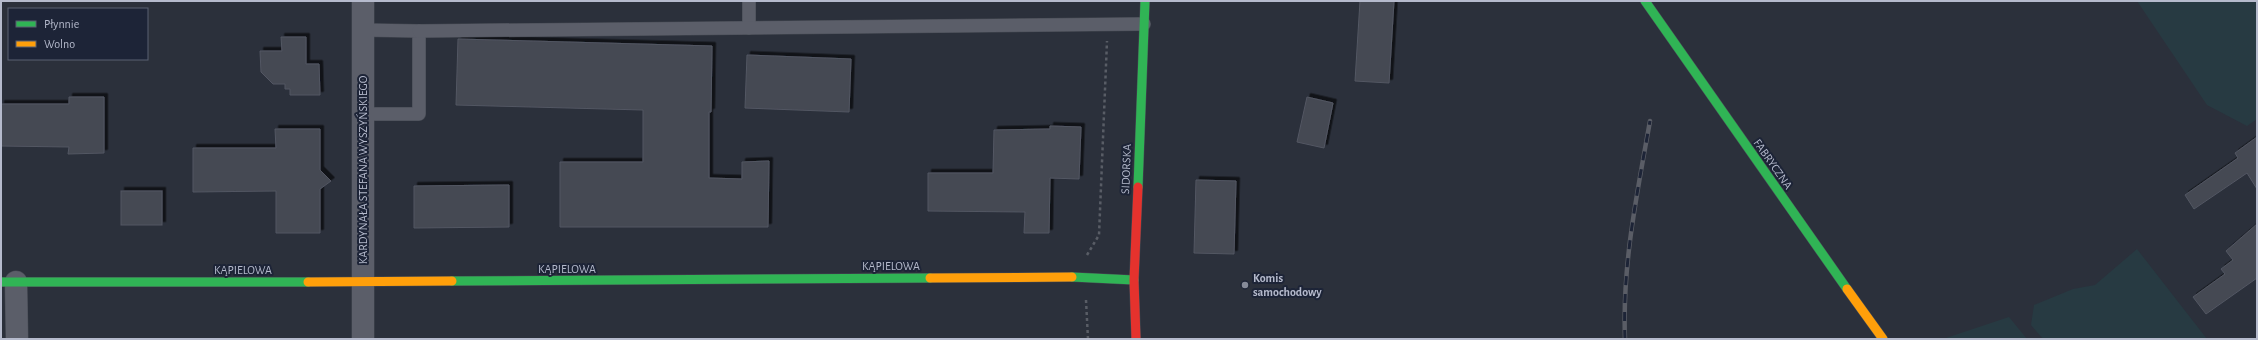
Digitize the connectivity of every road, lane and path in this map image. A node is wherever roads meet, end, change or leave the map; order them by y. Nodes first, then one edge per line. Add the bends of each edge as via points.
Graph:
1 (363, 1) edge
2 (749, 1) edge
3 (1145, 1) edge
4 (1645, 1) edge
5 (1144, 24) junction
6 (1108, 25) junction
7 (749, 28) junction
8 (363, 30) junction
9 (420, 31) junction
10 (363, 114) junction
11 (1086, 258) dead end
12 (1134, 280) junction
13 (9, 282) edge
14 (364, 282) junction
15 (1086, 295) dead end
16 (17, 339) edge
17 (364, 339) edge
18 (1088, 339) edge
19 (1136, 339) edge
20 (1883, 339) edge

1 - 8 street, KARDYNAŁA STEFANA WYSZYŃSKIEGO
2 - 7 lane
3 - 5 street, SIDORSKA
4 - 20 street, FABRYCZNA
5 - 6 lane
5 - 12 street, SIDORSKA
6 - 7 lane
6 - 11 path via 1099,235
7 - 9 lane
8 - 9 lane
8 - 10 street, KARDYNAŁA STEFANA WYSZYŃSKIEGO
9 - 10 lane via 419,114
10 - 14 street, KARDYNAŁA STEFANA WYSZYŃSKIEGO
12 - 14 street, KĄPIELOWA via 1078,277
12 - 19 street, SIDORSKA
13 - 14 street, KĄPIELOWA
13 - 16 street
14 - 17 street, KARDYNAŁA STEFANA WYSZYŃSKIEGO
15 - 18 path

